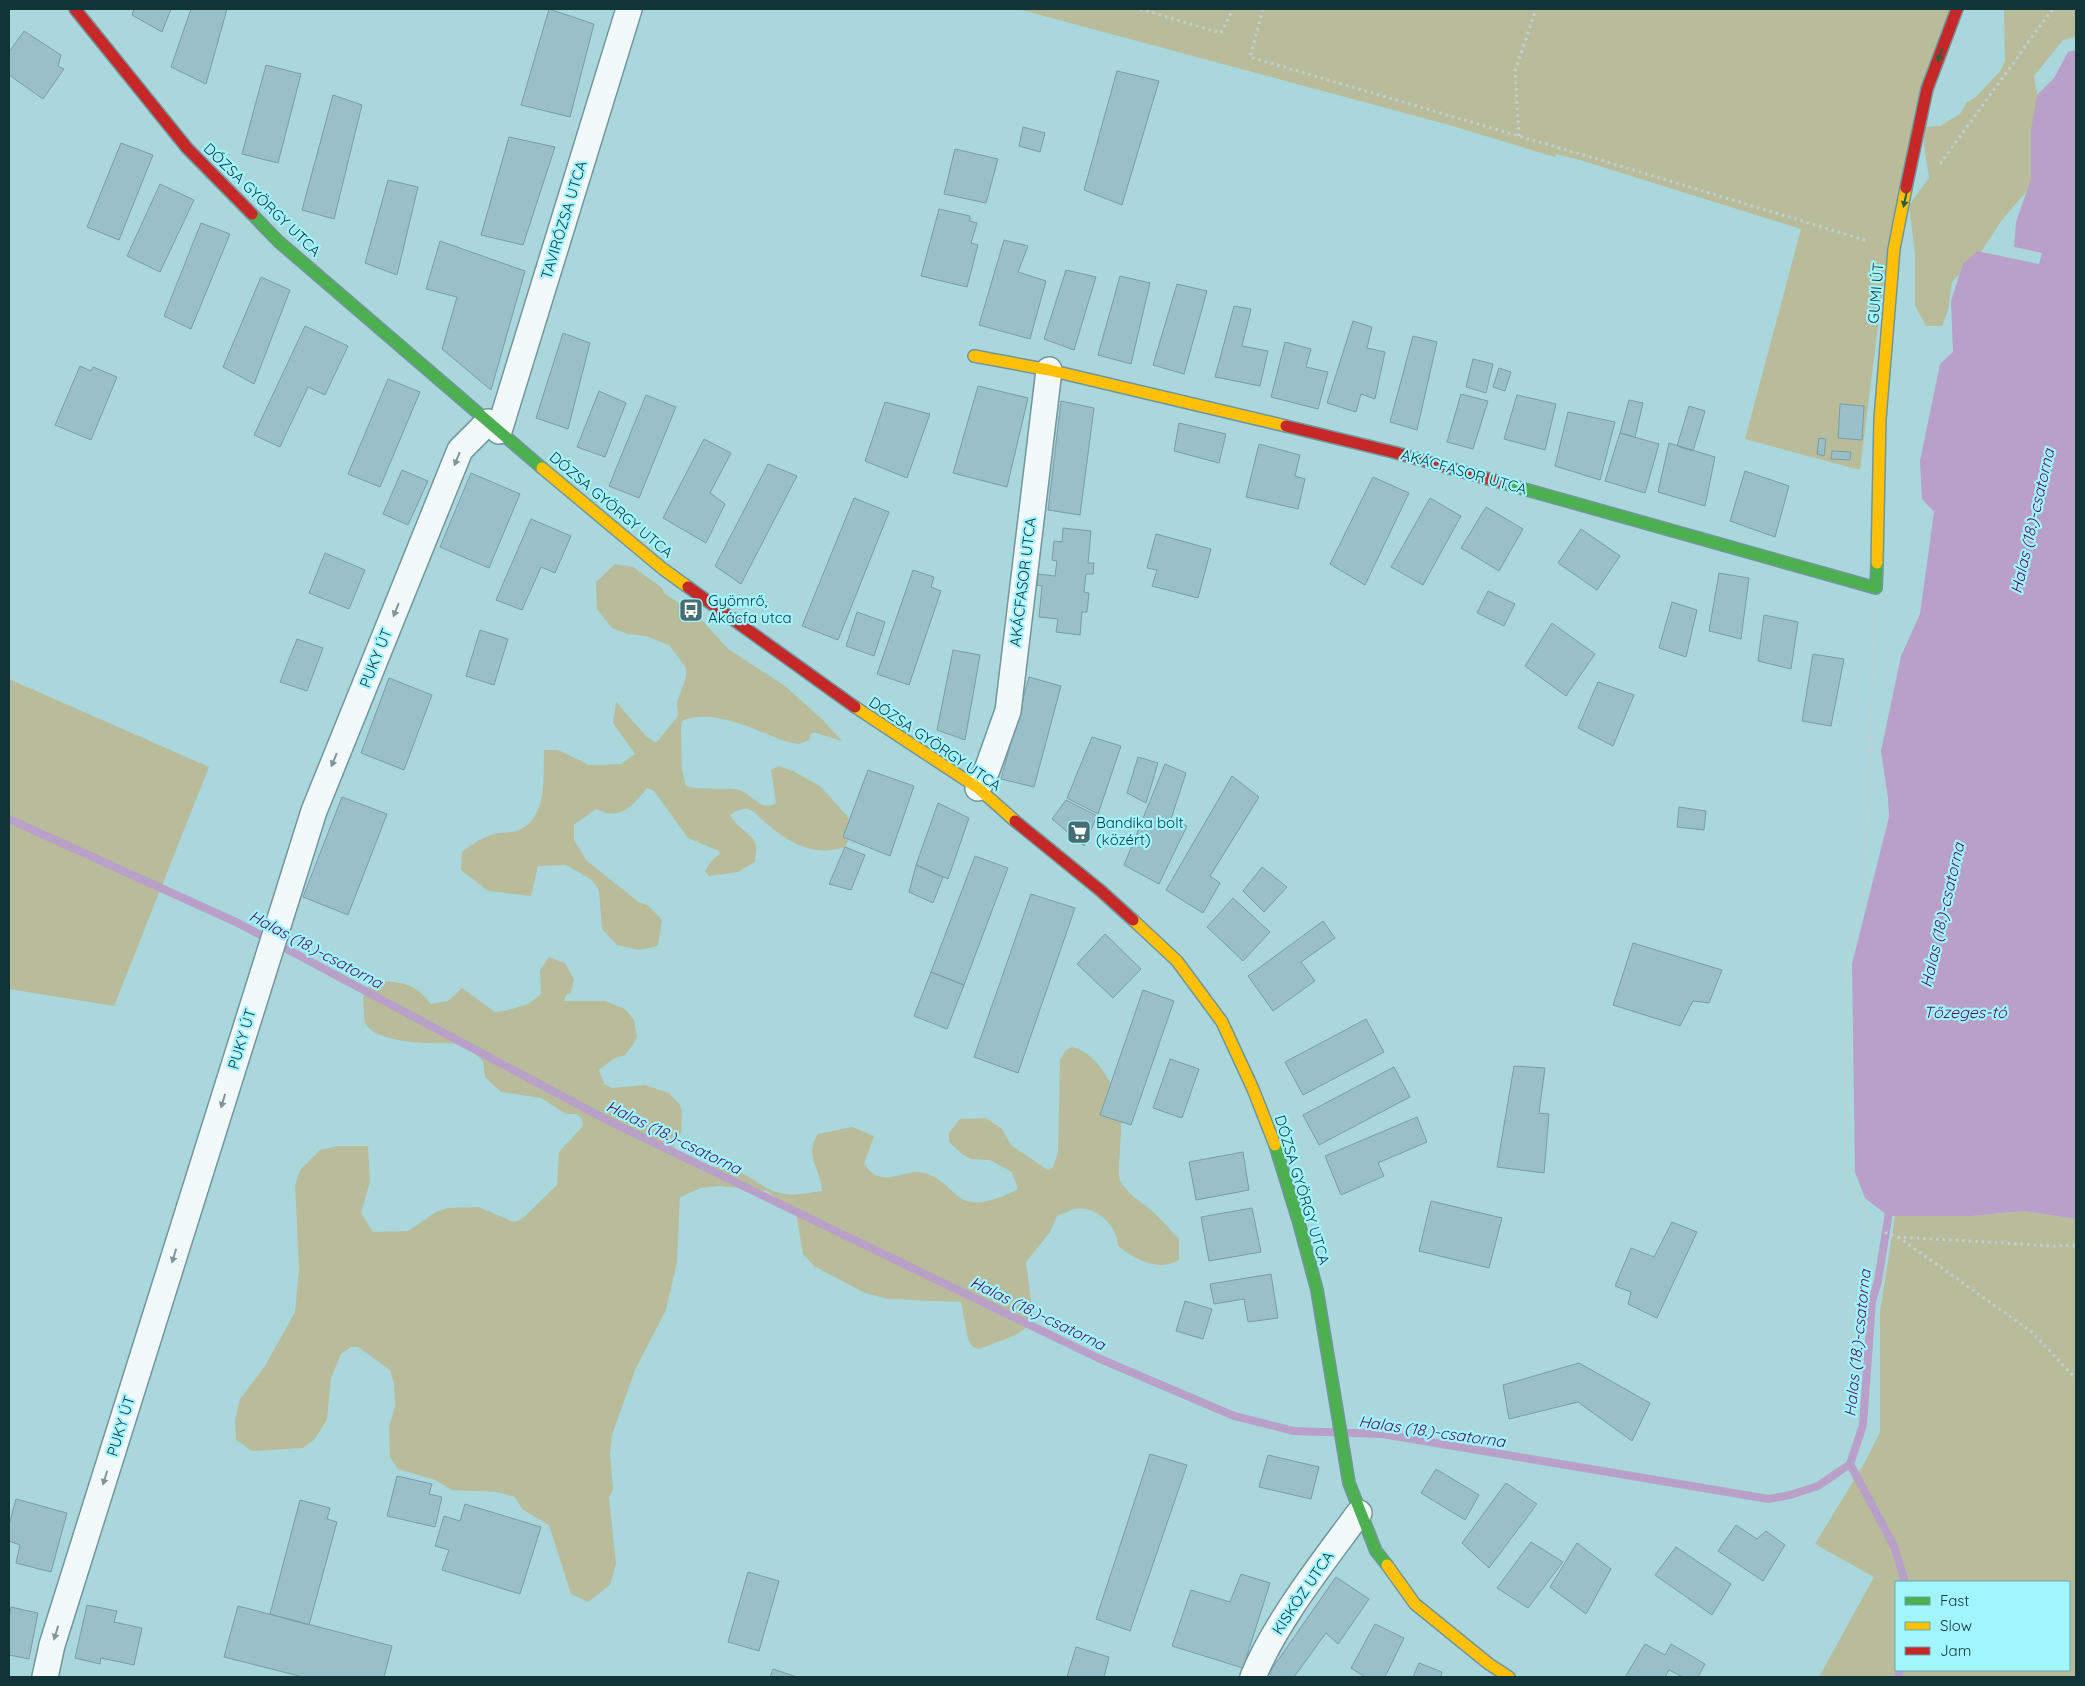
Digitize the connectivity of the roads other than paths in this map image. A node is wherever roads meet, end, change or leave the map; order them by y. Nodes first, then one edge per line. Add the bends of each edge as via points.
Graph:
1 (75, 9) edge
2 (630, 9) edge
3 (1957, 9) edge
4 (974, 356) dead end
5 (1049, 370) junction
6 (494, 427) junction
7 (1876, 588) joint
8 (978, 788) junction
9 (1359, 1513) junction
10 (45, 1677) edge
11 (1253, 1677) edge
12 (1509, 1677) edge

1 - 6 main road, DÓZSA GYÖRGY UTCA via 187,148 278,241
2 - 6 street, TAVIRÓZSA UTCA via 506,406
3 -> 7 main road, GUMI ÚT via 1928,90 1894,249 1880,419
4 - 5 main road, AKÁCFASOR UTCA
5 - 7 main road, AKÁCFASOR UTCA via 1393,452
5 - 8 street, AKÁCFASOR UTCA via 1008,711
6 - 8 main road, DÓZSA GYÖRGY UTCA via 662,568 835,694
6 -> 10 street, PUKY ÚT via 460,450 314,811 58,1626
8 - 9 main road, DÓZSA GYÖRGY UTCA via 1101,891 1177,961 1222,1022 1277,1151 1299,1223 1317,1290 1349,1483
9 - 11 street, KISKÖZ UTCA via 1296,1602 1262,1656
9 - 12 main road, DÓZSA GYÖRGY UTCA via 1376,1551 1416,1604

